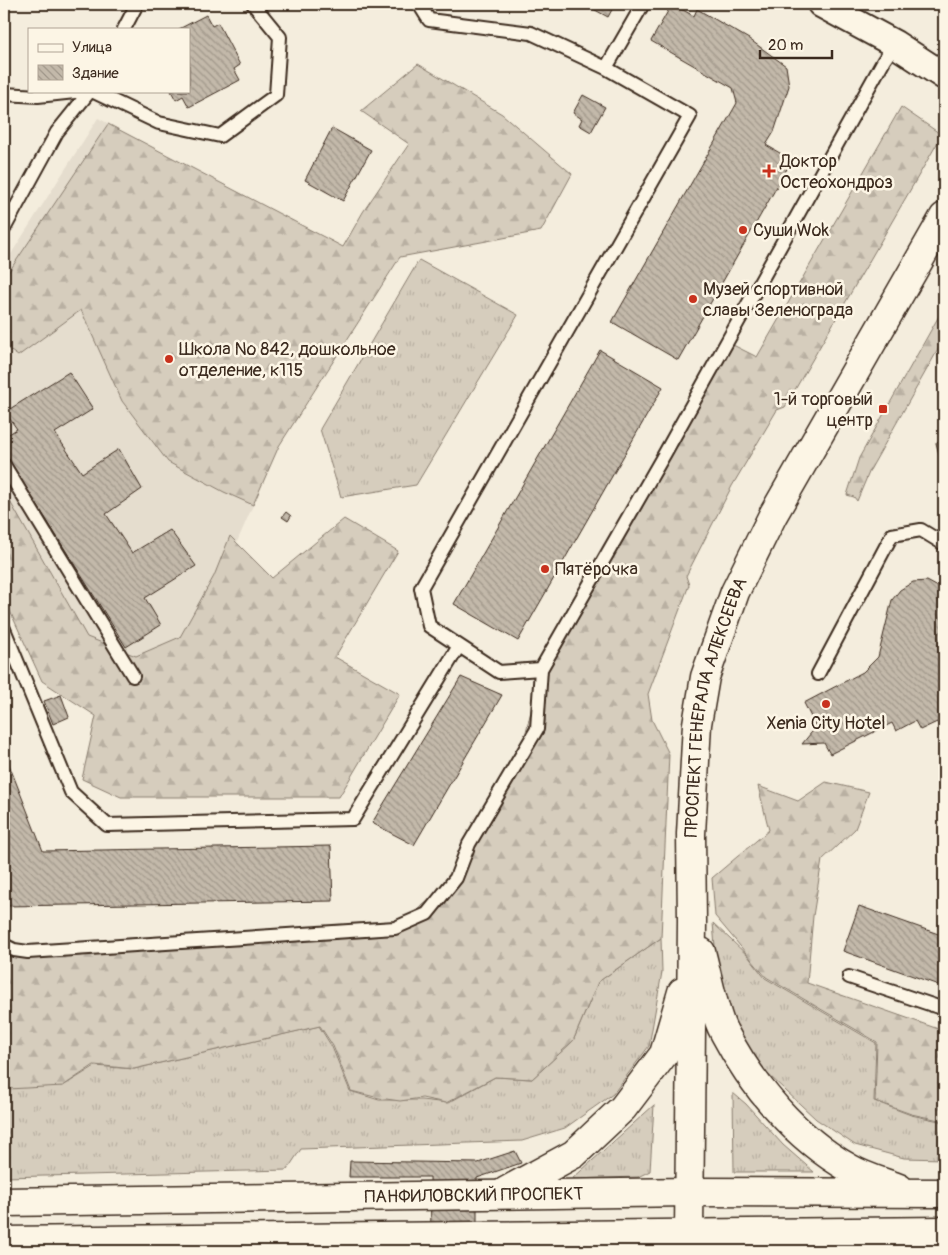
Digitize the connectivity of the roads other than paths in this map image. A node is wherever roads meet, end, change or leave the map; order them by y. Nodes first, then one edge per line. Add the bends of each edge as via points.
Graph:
1 (137, 4) edge
2 (253, 4) edge
3 (419, 4) edge
4 (643, 4) edge
5 (821, 4) edge
6 (125, 28) edge
7 (895, 44) junction
8 (606, 68) junction
9 (944, 76) edge
10 (75, 92) edge
11 (90, 92) edge
12 (93, 92) edge
13 (4, 94) edge
14 (944, 218) edge
15 (4, 229) edge
16 (4, 465) edge
17 (944, 544) edge
18 (4, 629) edge
19 (459, 646) junction
20 (541, 669) junction
21 (818, 674) dead end
22 (132, 676) dead end
23 (692, 921) junction
24 (4, 944) edge
25 (849, 977) dead end
26 (944, 1009) edge
27 (690, 1192) junction
28 (498, 1194) junction
29 (912, 1194) junction
30 (944, 1194) edge
31 (4, 1202) edge
32 (944, 1230) edge
33 (502, 1236) junction
34 (944, 1238) edge
35 (4, 1241) edge
36 (689, 1242) edge
37 (56, 1246) edge
38 (92, 1246) edge
39 (531, 1251) edge
40 (867, 1251) edge

1 - 6 lane
2 - 12 lane via 280,37 276,95 220,136 159,122
3 - 8 lane via 430,20 531,33
4 - 8 lane
5 - 7 street
7 - 9 street
7 - 20 lane
8 - 19 lane via 690,116 422,588 429,626
10 - 13 lane via 38,96
11 - 15 lane via 57,132
14 - 23 main road, ПРОСПЕКТ ГЕНЕРАЛА АЛЕКСЕЕВА via 773,515 735,592 705,677 697,724 690,834
16 - 22 lane
17 - 21 lane via 921,530 892,535
18 - 19 lane via 71,792 107,825 353,819
19 - 20 lane via 499,672
20 - 24 lane via 537,729 469,844 456,878 427,914 395,928 28,952 14,950
23 - 27 main road, ПРОСПЕКТ ГЕНЕРАЛА АЛЕКСЕЕВА
23 - 28 main road via 680,1000 664,1054 623,1108 574,1154
23 - 29 main road via 723,1031 776,1108 815,1144 850,1168
25 - 26 lane
27 - 28 main road, ПАНФИЛОВСКИЙ ПРОСПЕКТ
27 - 29 main road, ПАНФИЛОВСКИЙ ПРОСПЕКТ
27 - 36 main road, ПРОСПЕКТ ГЕНЕРАЛА АЛЕКСЕЕВА
28 - 31 main road, ПАНФИЛОВСКИЙ ПРОСПЕКТ
29 - 30 main road, ПАНФИЛОВСКИЙ ПРОСПЕКТ
32 - 36 main road
33 - 36 main road
33 - 38 main road
33 - 39 main road
34 - 40 main road via 898,1243
35 - 37 main road
37 - 38 main road

